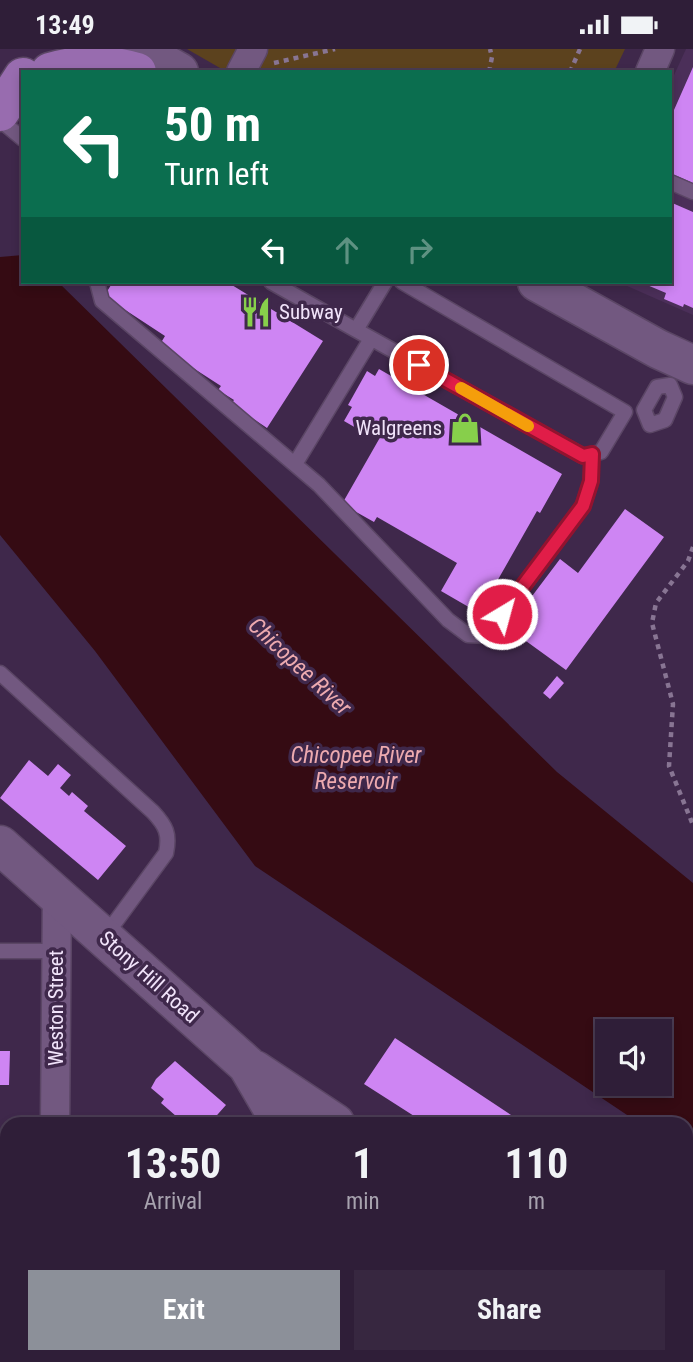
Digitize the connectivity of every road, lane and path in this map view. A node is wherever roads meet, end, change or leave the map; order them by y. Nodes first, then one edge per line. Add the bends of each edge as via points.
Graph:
1 (42, 49) edge
2 (138, 49) edge
3 (253, 49) edge
4 (335, 49) edge
5 (490, 49) edge
6 (580, 49) edge
7 (660, 49) edge
8 (28, 70) edge
9 (54, 70) edge
10 (128, 70) edge
11 (175, 70) edge
12 (242, 70) edge
13 (246, 70) edge
14 (489, 70) edge
15 (571, 70) edge
16 (651, 70) edge
17 (0, 120) edge
18 (21, 137) edge
19 (672, 183) edge
20 (693, 192) edge
21 (98, 284) edge
22 (275, 284) edge
23 (384, 284) edge
24 (405, 284) edge
25 (546, 284) edge
26 (356, 330) junction
27 (372, 339) junction
28 (682, 370) edge
29 (625, 412) junction
30 (650, 425) junction
31 (592, 454) junction
32 (295, 464) junction
33 (693, 547) edge
34 (0, 673) edge
35 (693, 825) edge
36 (0, 845) edge
37 (57, 893) junction
38 (104, 937) junction
39 (0, 951) edge
40 (56, 951) junction
41 (247, 1065) junction
42 (55, 1117) edge
43 (277, 1117) edge
44 (326, 1117) edge

1 - 8 main road
2 - 11 main road
3 - 12 street
4 - 13 path
5 - 14 path
6 - 15 path
7 - 16 street
9 - 10 main road via 81,64
17 - 18 lane
19 - 20 lane
21 - 32 lane via 102,301 123,321
22 - 26 lane
23 - 26 lane
24 - 29 lane
25 - 28 main road via 658,349
26 - 27 lane
27 - 31 lane via 583,456
27 - 32 lane
28 - 30 lane via 665,420
28 - 30 lane via 657,387 644,410
29 - 30 lane
29 - 31 lane via 601,452
31 - 32 lane via 591,481 583,506 486,636 468,635 448,620
33 - 35 path via 688,561 656,603 652,623 673,703 669,766
34 - 38 lane via 167,827 166,853
36 - 37 main road, Stony Hill Road
37 - 38 main road, Stony Hill Road
37 - 40 street, Weston Street
38 - 41 main road, Stony Hill Road
39 - 40 lane
40 - 42 street, Weston Street
41 - 43 main road, Stony Hill Road
41 - 44 main road

